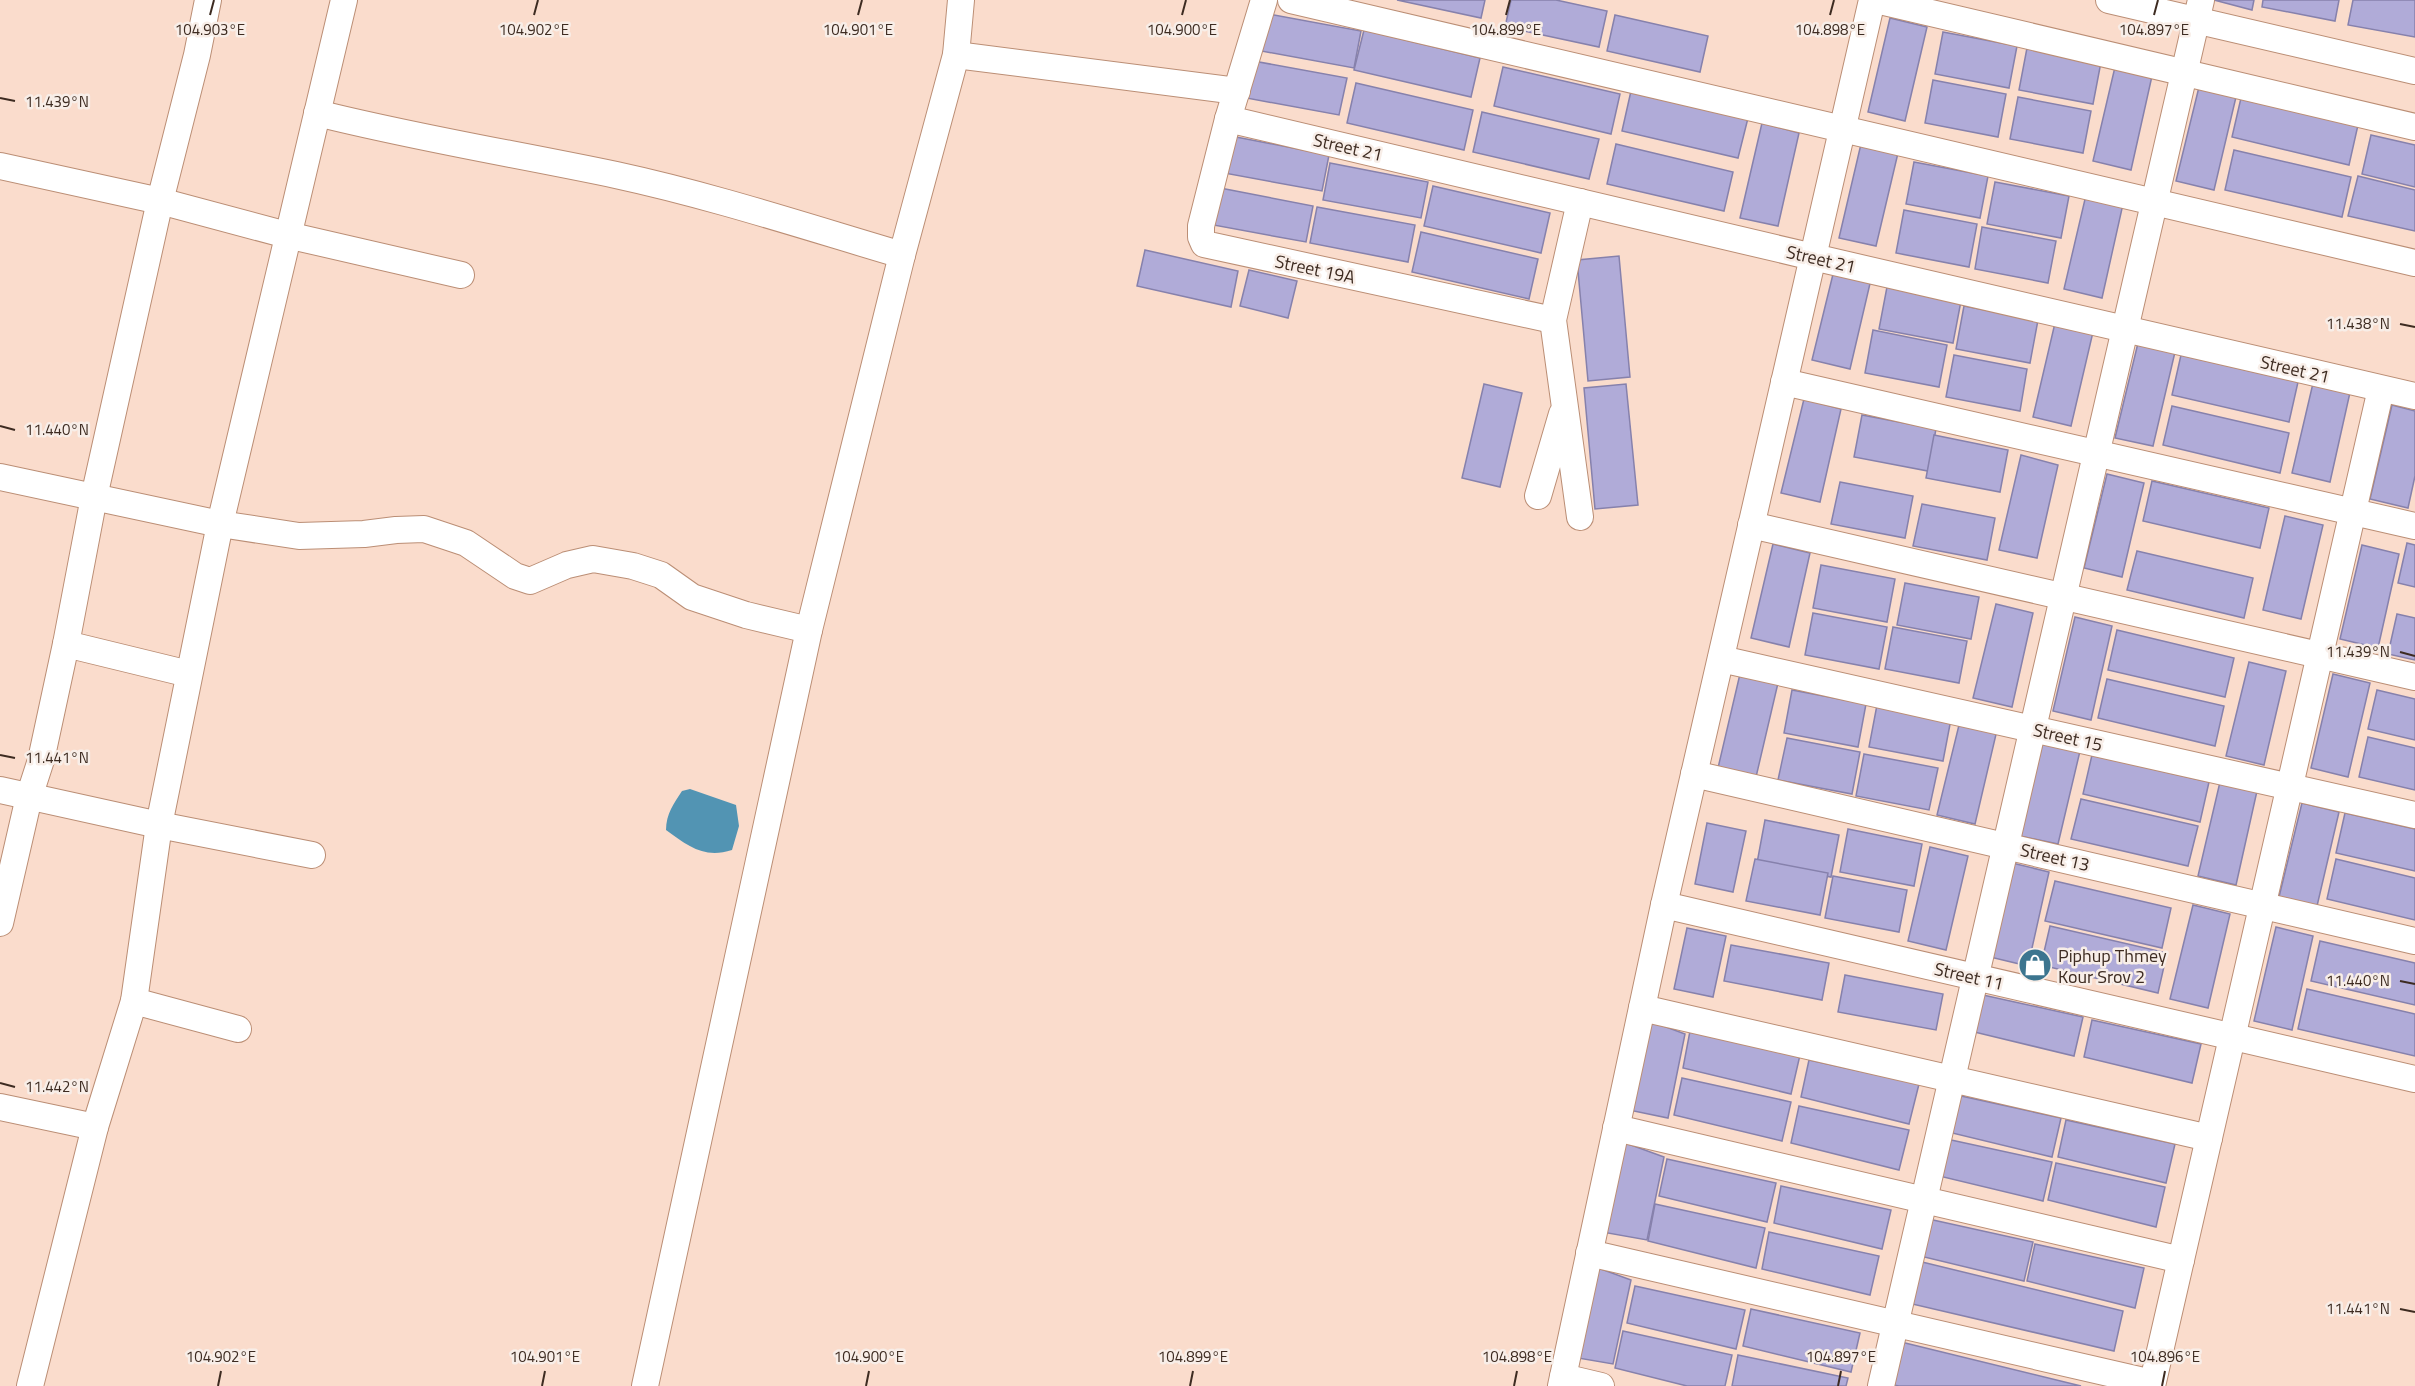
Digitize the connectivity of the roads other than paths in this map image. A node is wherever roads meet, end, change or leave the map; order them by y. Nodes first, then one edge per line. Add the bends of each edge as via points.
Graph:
1 (208, 0) edge
2 (344, 0) edge
3 (961, 0) edge
4 (1264, 0) edge
5 (1291, 0) edge
6 (1874, 0) edge
7 (2109, 0) edge
8 (2199, 10) edge
9 (956, 54) junction
10 (2415, 71) edge
11 (2184, 72) junction
12 (1237, 91) junction
13 (317, 113) junction
14 (1228, 118) junction
15 (2415, 127) edge
16 (1842, 130) junction
17 (0, 166) edge
18 (160, 201) junction
19 (1581, 202) junction
20 (2154, 202) junction
21 (287, 234) junction
22 (902, 255) junction
23 (1813, 257) junction
24 (2415, 263) edge
25 (461, 275) dead end
26 (1553, 320) junction
27 (2125, 329) junction
28 (1784, 382) junction
29 (2381, 388) junction
30 (2415, 396) edge
31 (1565, 405) junction
32 (2096, 453) junction
33 (0, 477) edge
34 (1538, 496) dead end
35 (94, 497) junction
36 (2353, 512) junction
37 (1580, 517) dead end
38 (220, 524) junction
39 (1751, 525) junction
40 (2415, 526) edge
41 (2063, 596) junction
42 (809, 630) junction
43 (66, 644) junction
44 (2320, 655) junction
45 (1721, 659) junction
46 (189, 674) junction
47 (2415, 677) edge
48 (2033, 729) junction
49 (1694, 774) junction
50 (2289, 787) junction
51 (0, 790) edge
52 (29, 797) junction
53 (2415, 815) edge
54 (159, 825) junction
55 (2006, 846) junction
56 (312, 855) dead end
57 (2262, 905) junction
58 (1664, 906) junction
59 (0, 923) edge
60 (2415, 941) edge
61 (1976, 977) junction
62 (134, 1001) junction
63 (1642, 1008) junction
64 (238, 1029) dead end
65 (2232, 1037) junction
66 (1952, 1078) junction
67 (2415, 1079) edge
68 (0, 1107) edge
69 (95, 1127) junction
70 (1616, 1128) junction
71 (2209, 1138) junction
72 (1924, 1201) junction
73 (1589, 1253) junction
74 (2181, 1260) junction
75 (1896, 1324) junction
76 (1562, 1381) edge
77 (2152, 1385) edge
78 (30, 1386) edge
79 (645, 1386) edge
80 (1601, 1386) edge
81 (1881, 1386) edge

1 - 18 street
2 - 13 street
3 - 9 street
4 - 12 street
5 - 16 street
6 - 11 street
6 - 16 street
7 - 8 street
8 - 10 street
8 - 11 street
9 - 12 street
9 - 22 street
11 - 15 street
11 - 20 street
12 - 14 street
13 - 21 street
13 - 22 street via 704,196
14 - 19 street, Street 21
14 - 26 street, Street 19A via 1201,226 1204,244
16 - 20 street
16 - 23 street
17 - 18 street
18 - 21 street
18 - 35 street
19 - 23 street, Street 21
19 - 26 street
20 - 24 street
20 - 27 street
21 - 25 street
21 - 38 street
22 - 42 street
23 - 27 street, Street 21
23 - 28 street
26 - 31 street
27 - 29 street, Street 21
27 - 32 street
28 - 32 street
28 - 39 street
29 - 30 street, Street 21
29 - 36 street
31 - 34 street
31 - 37 street
32 - 36 street
32 - 41 street
33 - 35 street
35 - 38 street
35 - 43 street
36 - 40 street
36 - 44 street
38 - 42 street via 299,536 424,529 466,543 515,576 530,581 593,559 633,566 661,575 692,597
38 - 46 street
39 - 41 street
39 - 45 street
41 - 44 street
41 - 48 street
42 - 79 street
43 - 46 street
43 - 52 street
44 - 47 street
44 - 50 street
45 - 48 street, Street 15
45 - 49 street
46 - 54 street
48 - 50 street, Street 15
48 - 55 street
49 - 55 street, Street 13
49 - 58 street
50 - 53 street, Street 15
50 - 57 street
51 - 52 street
52 - 54 street
52 - 59 street
54 - 56 street
54 - 62 street
55 - 57 street, Street 13
55 - 61 street
57 - 60 street, Street 13
57 - 65 street
58 - 61 street, Street 11
58 - 63 street
61 - 65 street, Street 11
61 - 66 street
62 - 64 street
62 - 69 street
63 - 66 street
63 - 70 street
65 - 67 street, Street 11
65 - 71 street
66 - 71 street
66 - 72 street
68 - 69 street
69 - 78 street
70 - 72 street
70 - 73 street
71 - 74 street
72 - 74 street
72 - 75 street
73 - 75 street
73 - 76 street
74 - 77 street
75 - 77 street
75 - 81 street
76 - 80 street

